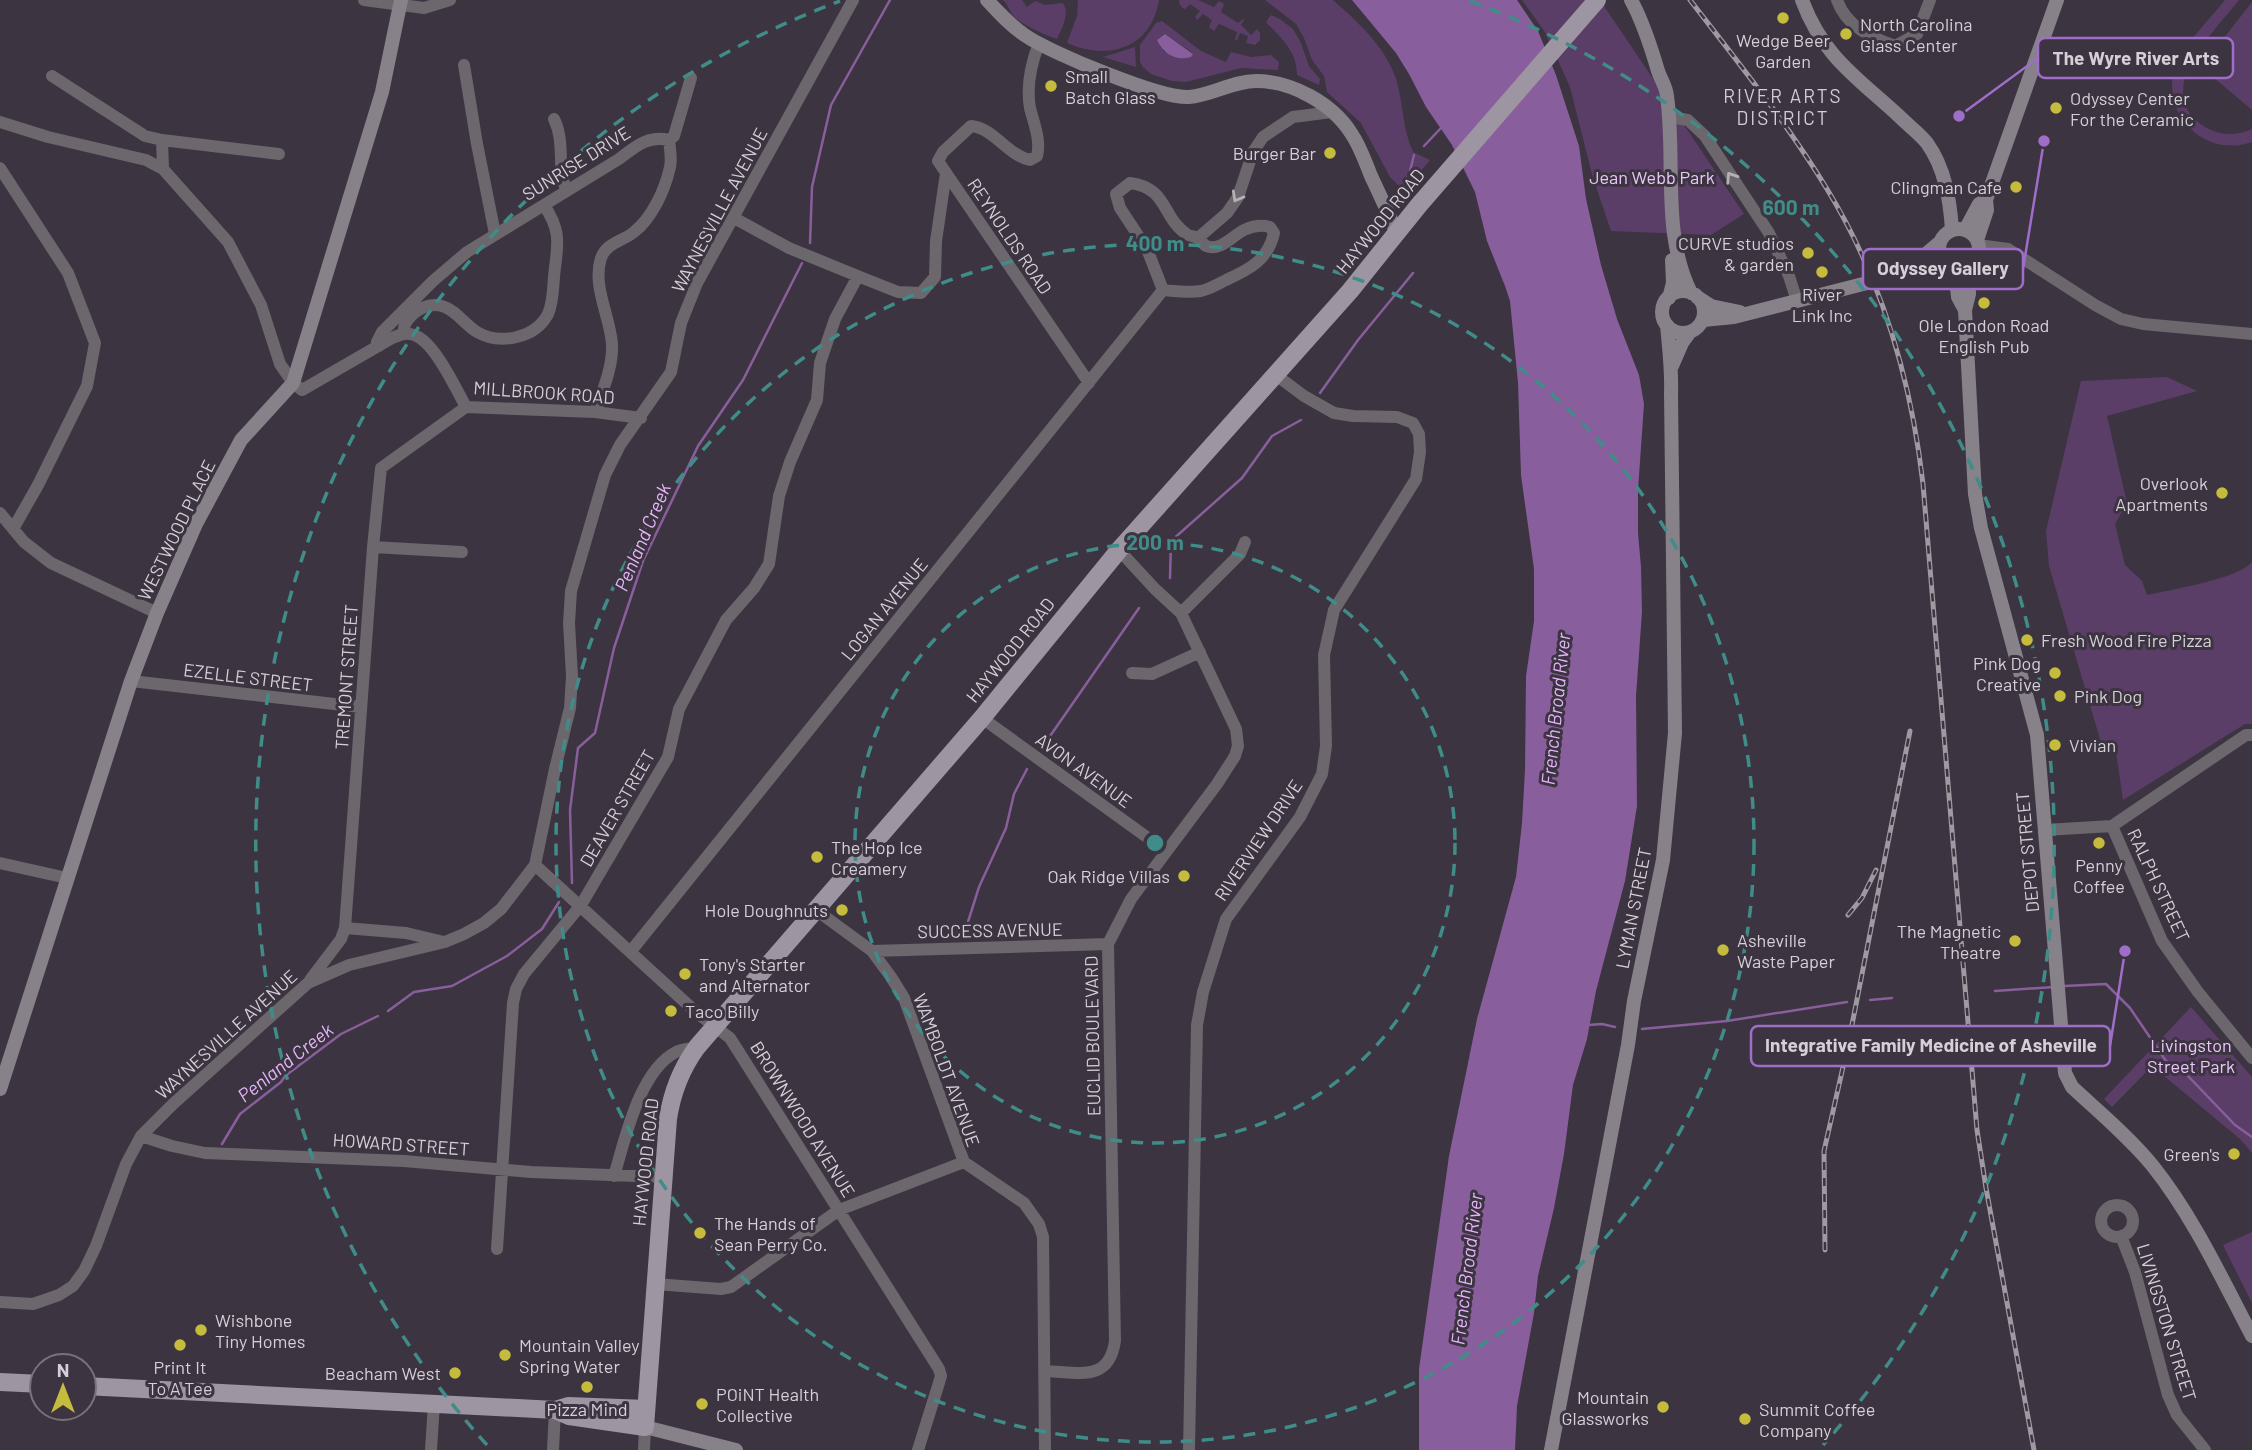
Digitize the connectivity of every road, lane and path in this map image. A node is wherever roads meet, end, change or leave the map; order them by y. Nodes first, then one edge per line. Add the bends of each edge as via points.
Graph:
1 (364, 0) edge
2 (450, 0) edge
3 (853, 0) edge
4 (987, 0) edge
5 (1597, 0) edge
6 (1631, 0) edge
7 (1802, 0) edge
8 (1837, 0) edge
9 (1930, 0) edge
10 (2057, 0) edge
11 (401, 3) edge
12 (1039, 43) junction
13 (464, 65) dead end
14 (1659, 74) junction
15 (52, 76) dead end
16 (691, 78) dead end
17 (1332, 112) junction
18 (1669, 117) junction
19 (554, 119) dead end
20 (0, 122) edge
21 (162, 140) junction
22 (669, 140) junction
23 (279, 154) dead end
24 (0, 168) edge
25 (163, 169) junction
26 (946, 173) junction
27 (568, 191) junction
28 (1986, 200) junction
29 (544, 205) junction
30 (734, 218) junction
31 (1958, 230) junction
32 (495, 234) junction
33 (1397, 234) junction
34 (1198, 238) junction
35 (1940, 242) junction
36 (1978, 243) junction
37 (2020, 258) junction
38 (1962, 266) junction
39 (1906, 271) junction
40 (858, 276) junction
41 (1163, 290) junction
42 (1694, 295) junction
43 (1669, 298) junction
44 (1797, 301) junction
45 (1752, 313) junction
46 (1703, 320) junction
47 (1667, 325) junction
48 (1690, 332) junction
49 (404, 334) junction
50 (2252, 334) edge
51 (379, 346) junction
52 (1672, 366) junction
53 (1276, 375) junction
54 (293, 383) junction
55 (1089, 383) junction
56 (466, 407) junction
57 (595, 412) junction
58 (641, 418) junction
59 (0, 513) edge
60 (13, 529) junction
61 (1245, 542) dead end
62 (373, 547) junction
63 (1119, 550) junction
64 (462, 552) dead end
65 (157, 612) junction
66 (1181, 613) junction
67 (1200, 652) junction
68 (1132, 673) dead end
69 (131, 681) junction
70 (361, 707) junction
71 (982, 718) junction
72 (2252, 735) edge
73 (2112, 826) junction
74 (2045, 831) junction
75 (1166, 851) junction
76 (0, 863) edge
77 (535, 865) junction
78 (66, 878) junction
79 (581, 905) junction
80 (816, 910) junction
81 (345, 928) junction
82 (445, 942) junction
83 (1108, 944) junction
84 (631, 951) junction
85 (872, 951) junction
86 (308, 983) junction
87 (716, 1026) junction
88 (697, 1047) junction
89 (2252, 1058) edge
90 (0, 1089) edge
91 (141, 1136) junction
92 (964, 1162) junction
93 (502, 1169) junction
94 (614, 1176) junction
95 (662, 1177) junction
96 (839, 1210) junction
97 (2122, 1237) dead end
98 (497, 1249) dead end
99 (655, 1284) junction
100 (0, 1302) edge
101 (2252, 1336) edge
102 (1045, 1371) junction
103 (0, 1382) edge
104 (28, 1383) edge
105 (98, 1387) edge
106 (434, 1403) junction
107 (646, 1409) junction
108 (555, 1410) junction
109 (645, 1427) junction
110 (431, 1450) edge
111 (552, 1450) edge
112 (644, 1450) edge
113 (736, 1450) edge
114 (918, 1450) edge
115 (1045, 1450) edge
116 (1189, 1450) edge
117 (1551, 1450) edge
118 (2206, 1450) edge

1 - 11 street
2 - 11 street via 424,8
3 - 30 street, WAYNESVILLE AVENUE
4 - 12 street
5 - 33 main road, HAYWOOD ROAD
6 - 14 street
7 - 31 street via 1837,61 1927,142 1942,170
8 - 9 street via 1842,15 1870,37 1895,46 1917,34
10 - 28 street
11 - 54 street, WESTWOOD PLACE via 379,104
12 - 17 street via 1171,96 1190,97 1239,83 1270,82 1289,87
12 - 26 street via 1030,66 1029,104 1040,146 1037,156 1020,158 981,127 971,126 938,161
13 - 32 street
14 - 18 street via 1666,88
14 - 43 street via 1664,198 1674,273
15 - 21 street via 145,136
16 - 22 street
17 - 33 street via 1352,134
17 -> 34 street via 1293,117 1263,137 1238,197
18 - 42 street via 1673,219 1683,273
44 -> 18 street via 1775,245 1705,136 1688,120
19 - 27 street via 561,136 563,180
20 - 25 street via 146,160
21 - 23 street
21 - 25 street
22 - 27 street, SUNRISE DRIVE via 641,142
22 - 57 street via 671,166 655,207 637,230 609,245 601,260 612,355
24 - 60 street via 68,273 95,343 87,386
25 - 54 street via 228,242 261,305 280,364
26 - 40 street, REYNOLDS ROAD via 935,277 921,293 898,292
26 - 55 street, REYNOLDS ROAD
27 - 29 street, SUNRISE DRIVE
28 - 31 street
28 - 36 street
29 - 32 street, SUNRISE DRIVE
29 - 49 street via 556,226 558,247 551,305 540,325 513,338 491,337 436,305 412,316
30 - 40 street, REYNOLDS ROAD via 789,248
30 - 58 street, WAYNESVILLE AVENUE via 697,283 681,323 671,372
31 - 35 street
31 - 36 street
32 - 51 street, SUNRISE DRIVE via 433,281 383,332
33 - 53 main road, HAYWOOD ROAD
34 - 41 street via 1188,234 1151,189 1130,183 1116,194 1147,249
34 - 41 street via 1213,248 1262,225 1274,233 1266,254 1253,268 1204,290
35 - 38 street via 1940,256
35 - 39 street
36 - 37 street via 2008,249
36 - 38 street
37 - 38 street
37 - 50 street via 2122,319
38 - 39 street
38 - 74 street, DEPOT STREET via 1958,297 1965,310 1977,511 2037,735
39 - 44 street
40 - 79 street, DEAVER STREET via 835,319 820,363 817,400 779,496 769,564 726,620 679,709 668,757
41 - 55 street, LOGAN AVENUE
42 - 43 street via 1679,292
42 - 45 street via 1720,309
42 - 46 street via 1704,308
43 - 47 street via 1663,314
44 - 45 street
45 - 46 street
46 - 48 street
47 - 48 street via 1676,332
47 - 52 street, LYMAN STREET
48 - 52 street, LYMAN STREET
49 - 51 street
49 - 56 street, MILLBROOK ROAD via 418,336 435,354
51 - 54 street via 302,390
52 - 117 street, LYMAN STREET via 1675,733 1663,860
53 - 63 main road, HAYWOOD ROAD
53 - 116 street, RIVERVIEW DRIVE via 1334,413 1397,417 1413,423 1420,452 1416,479 1334,610 1324,655 1326,746 1322,774 1300,817 1226,919 1203,992 1197,1025
54 - 65 street, WESTWOOD PLACE via 241,440 196,524
55 - 84 street, LOGAN AVENUE
56 - 57 street, MILLBROOK ROAD
56 - 62 street, TREMONT STREET via 381,468
57 - 58 street, MILLBROOK ROAD
58 - 77 street, WAYNESVILLE AVENUE via 605,475 571,591 570,708
59 - 60 street
60 - 65 street via 51,563
61 - 66 street via 1240,554
62 - 64 street
62 - 70 street, TREMONT STREET
63 - 66 street, EUCLID BOULEVARD
63 - 71 main road, HAYWOOD ROAD
65 - 69 street, WESTWOOD PLACE
66 - 67 street, EUCLID BOULEVARD
67 - 68 street via 1152,674
67 - 75 street, EUCLID BOULEVARD via 1236,729 1238,746 1217,785
69 - 70 street, EZELLE STREET
69 - 78 street, WESTWOOD PLACE
70 - 81 street, TREMONT STREET
71 - 75 street, AVON AVENUE
71 - 80 main road, HAYWOOD ROAD
72 - 73 street
73 - 74 street
73 - 89 street, RALPH STREET via 2162,941
74 - 101 street, DEPOT STREET via 2063,1061 2069,1082 2168,1185
75 - 83 street, EUCLID BOULEVARD via 1131,899
76 - 78 street
77 - 79 street, BROWNWOOD AVENUE
77 - 82 street, WAYNESVILLE AVENUE via 501,909
78 - 90 street, WESTWOOD PLACE
79 - 84 street, BROWNWOOD AVENUE
79 - 93 street, DEAVER STREET via 516,989
80 - 85 street, WAMBOLDT AVENUE
80 - 87 main road, HAYWOOD ROAD
81 - 82 street
81 - 86 street, TREMONT STREET
82 - 86 street, WAYNESVILLE AVENUE via 349,965
83 - 85 street, SUCCESS AVENUE
83 - 102 street, EUCLID BOULEVARD via 1113,1356 1106,1365 1089,1372
84 - 87 street, BROWNWOOD AVENUE
85 - 92 street, WAMBOLDT AVENUE via 904,998
86 - 91 street, WAYNESVILLE AVENUE
87 - 88 main road, HAYWOOD ROAD
87 - 96 street, BROWNWOOD AVENUE via 730,1038
88 - 94 street via 676,1052 652,1075
88 - 95 main road, HAYWOOD ROAD via 671,1100
91 - 93 street, HOWARD STREET via 205,1153
91 - 100 street, WAYNESVILLE AVENUE via 96,1247 72,1286 33,1304
92 - 96 street
92 - 102 street, WAMBOLDT AVENUE via 1024,1203 1040,1224
93 - 94 street, HOWARD STREET
93 - 98 street, DEAVER STREET
94 - 95 street, HOWARD STREET
95 - 99 main road, HAYWOOD ROAD
96 - 99 street via 731,1287
96 - 114 street, BROWNWOOD AVENUE via 939,1369 941,1377
97 - 118 street, LIVINGSTON STREET via 2168,1395 2177,1415
99 - 107 main road, HAYWOOD ROAD
102 - 115 street, WAMBOLDT AVENUE
103 - 104 main road
105 - 106 main road
106 - 108 main road
106 - 110 street
107 - 108 main road via 568,1406
107 - 109 main road, HAYWOOD ROAD
108 - 109 main road
108 - 111 street
109 - 112 street
109 - 113 street

